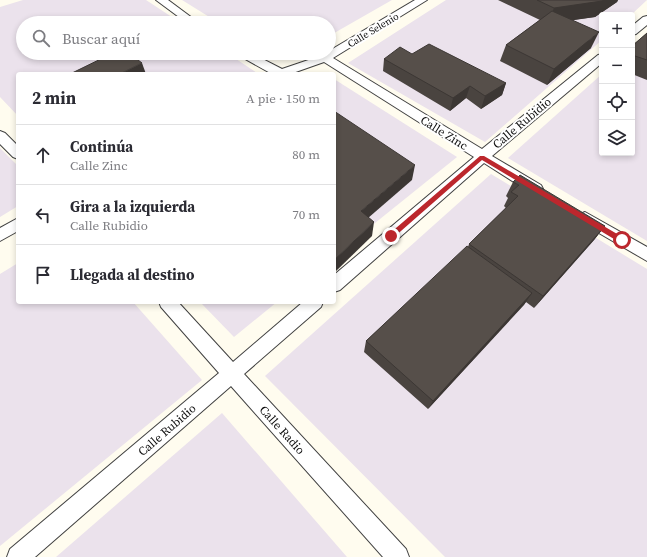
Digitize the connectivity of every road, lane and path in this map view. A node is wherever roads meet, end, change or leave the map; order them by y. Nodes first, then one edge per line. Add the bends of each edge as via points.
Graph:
1 (161, 0) edge
2 (422, 0) edge
3 (184, 16) edge
4 (647, 19) edge
5 (635, 29) edge
6 (336, 51) edge
7 (255, 60) edge
8 (319, 60) edge
9 (328, 60) edge
10 (599, 60) edge
11 (277, 72) edge
12 (282, 72) edge
13 (0, 136) edge
14 (16, 152) edge
15 (482, 157) junction
16 (548, 196) edge
17 (574, 212) edge
18 (16, 225) edge
19 (0, 235) edge
20 (647, 255) edge
21 (336, 283) edge
22 (169, 304) edge
23 (313, 304) edge
24 (231, 374) junction
25 (18, 557) edge
26 (398, 557) edge

1 - 3 lane
2 - 6 lane, Calle Selenio
4 - 5 lane
7 - 11 lane
8 - 12 lane, Calle Selenio
9 - 15 lane, Calle Zinc
10 - 15 lane, Calle Rubidio
13 - 14 lane
15 - 16 lane, Calle Zinc
15 - 21 lane, Calle Rubidio
17 - 20 lane
18 - 19 lane
22 - 24 lane, Calle Radio
23 - 24 lane, Calle Rubidio
24 - 25 lane, Calle Rubidio
24 - 26 lane, Calle Radio

